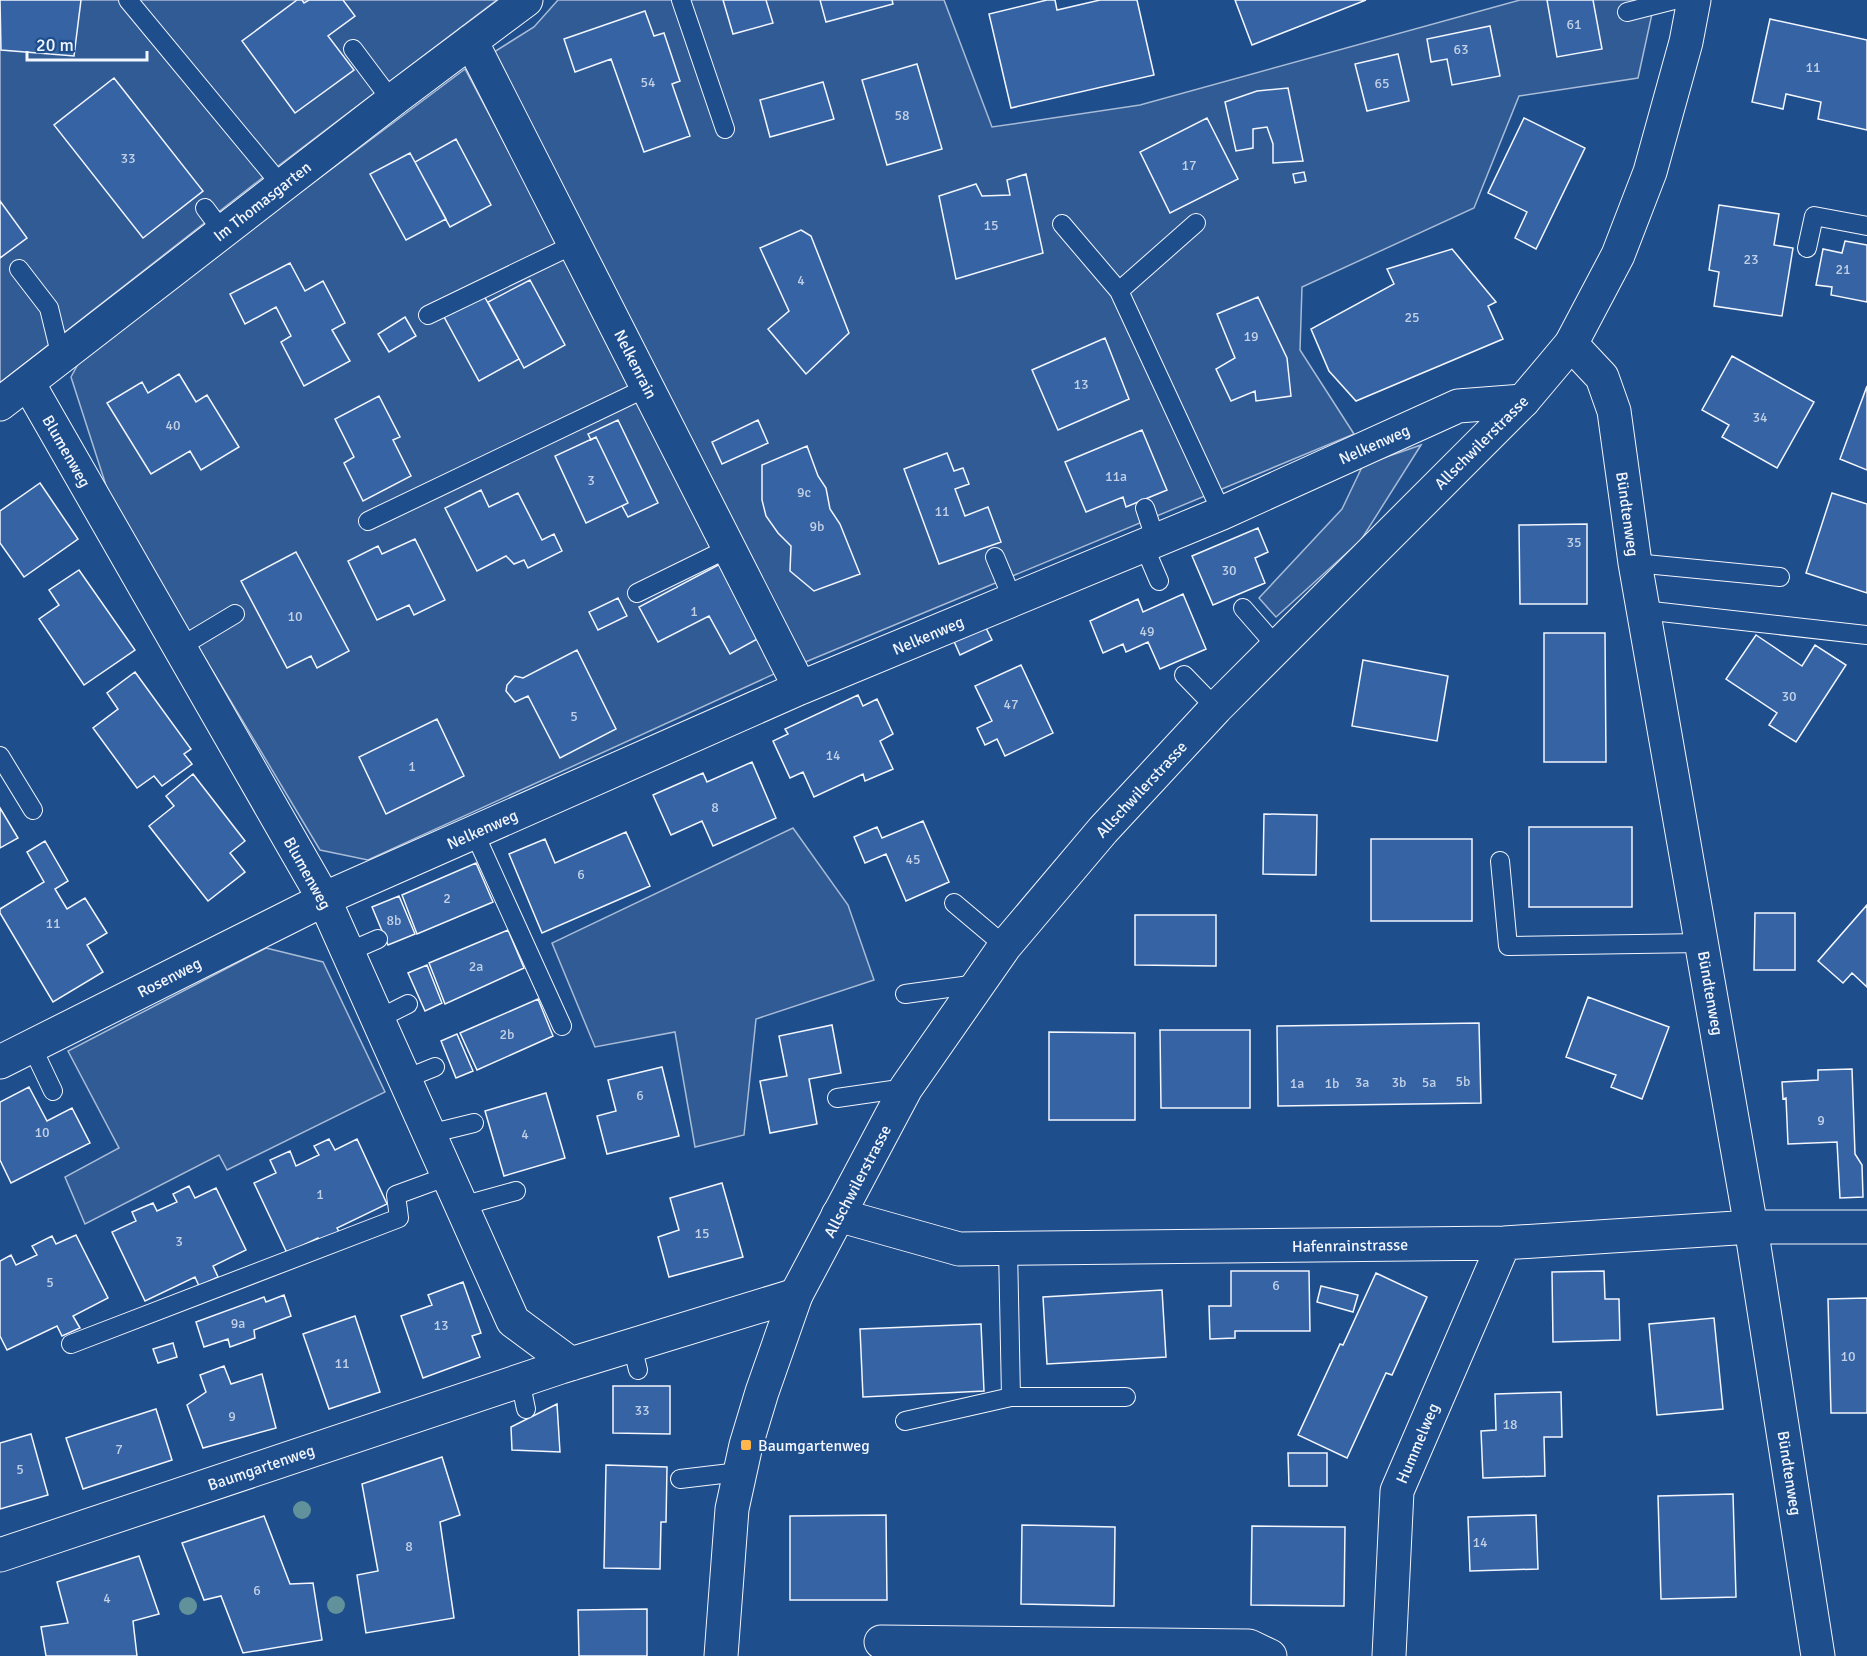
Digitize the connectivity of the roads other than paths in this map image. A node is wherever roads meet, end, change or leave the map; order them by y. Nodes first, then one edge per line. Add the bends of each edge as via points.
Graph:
1 (128, 0) edge
2 (681, 0) edge
3 (1674, 0) edge
4 (1694, 0) edge
5 (517, 2) edge
6 (1628, 12) dead end
7 (471, 41) junction
8 (353, 49) dead end
9 (392, 101) junction
10 (725, 129) dead end
11 (282, 186) junction
12 (1196, 223) dead end
13 (1062, 224) dead end
14 (1867, 226) edge
15 (575, 244) junction
16 (1807, 248) dead end
17 (19, 269) dead end
18 (1119, 291) junction
19 (428, 315) dead end
20 (1571, 344) junction
21 (61, 357) junction
22 (28, 383) junction
23 (648, 387) junction
24 (1522, 401) junction
25 (0, 404) edge
26 (1145, 508) dead end
27 (1222, 513) junction
28 (368, 521) dead end
29 (1150, 543) junction
30 (729, 548) junction
31 (995, 557) dead end
32 (1635, 563) junction
33 (1780, 577) dead end
34 (1159, 581) dead end
35 (637, 593) dead end
36 (1013, 600) junction
37 (1243, 608) dead end
38 (1643, 610) junction
39 (235, 615) dead end
40 (1867, 635) edge
41 (180, 647) junction
42 (1277, 647) junction
43 (1184, 675) dead end
44 (800, 688) junction
45 (1216, 708) junction
46 (0, 756) edge
47 (33, 810) dead end
48 (474, 832) junction
49 (1500, 861) dead end
50 (331, 896) junction
51 (954, 903) dead end
52 (378, 939) dead end
53 (1702, 944) junction
54 (1005, 946) junction
55 (348, 952) junction
56 (977, 984) junction
57 (905, 994) dead end
58 (408, 1004) dead end
59 (378, 1020) junction
60 (562, 1026) dead end
61 (32, 1047) junction
62 (0, 1062) edge
63 (435, 1066) dead end
64 (405, 1079) junction
65 (906, 1088) junction
66 (53, 1090) dead end
67 (837, 1098) dead end
68 (474, 1123) dead end
69 (429, 1134) junction
70 (448, 1176) junction
71 (516, 1191) dead end
72 (462, 1206) junction
73 (838, 1215) junction
74 (1751, 1227) junction
75 (1867, 1227) edge
76 (1504, 1244) junction
77 (1008, 1248) junction
78 (796, 1295) junction
79 (71, 1344) dead end
80 (571, 1364) junction
81 (1011, 1397) junction
82 (1126, 1397) dead end
83 (905, 1421) dead end
84 (739, 1472) junction
85 (680, 1479) dead end
86 (0, 1555) edge
87 (881, 1642) dead end
88 (721, 1656) edge
89 (1270, 1656) edge
90 (1389, 1656) edge
91 (1818, 1656) edge

1 - 11 lane
2 - 10 lane
3 - 6 lane
4 - 20 street, Allschwilerstrasse via 1650,172 1618,255
5 - 7 street, Im Thomasgarten
7 - 9 street, Im Thomasgarten
7 - 15 street, Nelkenrain
8 - 9 lane
9 - 11 street, Im Thomasgarten
11 - 21 street, Im Thomasgarten via 214,220
12 - 18 lane
13 - 18 lane
14 - 16 lane via 1814,216
15 - 19 lane
15 - 23 street, Nelkenrain
17 - 21 lane via 49,308
18 - 27 lane
20 - 24 street, Allschwilerstrasse
20 - 32 street, Bündtenweg via 1602,376 1614,411
21 - 22 street, Im Thomasgarten
22 - 25 street, Im Thomasgarten
22 - 41 street, Blumenweg
23 - 28 lane
23 - 30 street, Nelkenrain
24 - 27 street, Nelkenweg via 1458,406
24 - 42 street, Allschwilerstrasse
26 - 29 lane
27 - 29 street, Nelkenweg
29 - 34 lane
29 - 36 street, Nelkenweg
30 - 35 lane
30 - 44 street, Nelkenrain
31 - 36 lane
32 - 33 lane
32 - 38 street, Bündtenweg
36 - 44 street, Nelkenweg
37 - 42 lane
38 - 40 lane
38 - 53 street, Bündtenweg
39 - 41 lane
41 - 50 street, Blumenweg
42 - 45 street, Allschwilerstrasse
43 - 45 lane
44 - 48 street, Nelkenweg
45 - 54 street, Allschwilerstrasse via 1103,830
46 - 47 lane
48 - 50 street, Nelkenweg
48 - 60 lane
49 - 53 lane via 1508,946
50 - 55 street, Blumenweg
50 - 61 street, Rosenweg
51 - 54 lane
52 - 55 lane
53 - 74 street, Bündtenweg
54 - 56 street, Allschwilerstrasse
55 - 59 street, Blumenweg
56 - 57 lane
56 - 65 street, Allschwilerstrasse
58 - 59 lane
59 - 64 street, Blumenweg
61 - 62 street, Rosenweg
61 - 66 lane
63 - 64 lane
64 - 69 street, Blumenweg
65 - 67 lane
65 - 73 street, Allschwilerstrasse
68 - 69 lane
69 - 70 street, Blumenweg
70 - 72 street, Blumenweg
70 - 79 lane via 396,1195 399,1218
71 - 72 lane
72 - 80 street, Blumenweg via 513,1322
73 - 77 street, Hafenrainstrasse via 959,1249
73 - 78 street, Allschwilerstrasse
74 - 75 street, Hafenrainstrasse
74 - 76 street, Hafenrainstrasse
74 - 91 street, Bündtenweg
76 - 77 street, Hafenrainstrasse
76 - 90 street, Hummelweg via 1397,1491
77 - 81 lane
78 - 80 street, Baumgartenweg via 635,1358
78 - 84 street, Allschwilerstrasse
80 - 86 street, Baumgartenweg via 523,1395
81 - 82 lane
81 - 83 lane
84 - 85 lane
84 - 88 street, Allschwilerstrasse via 732,1509
87 - 89 street via 1249,1646

